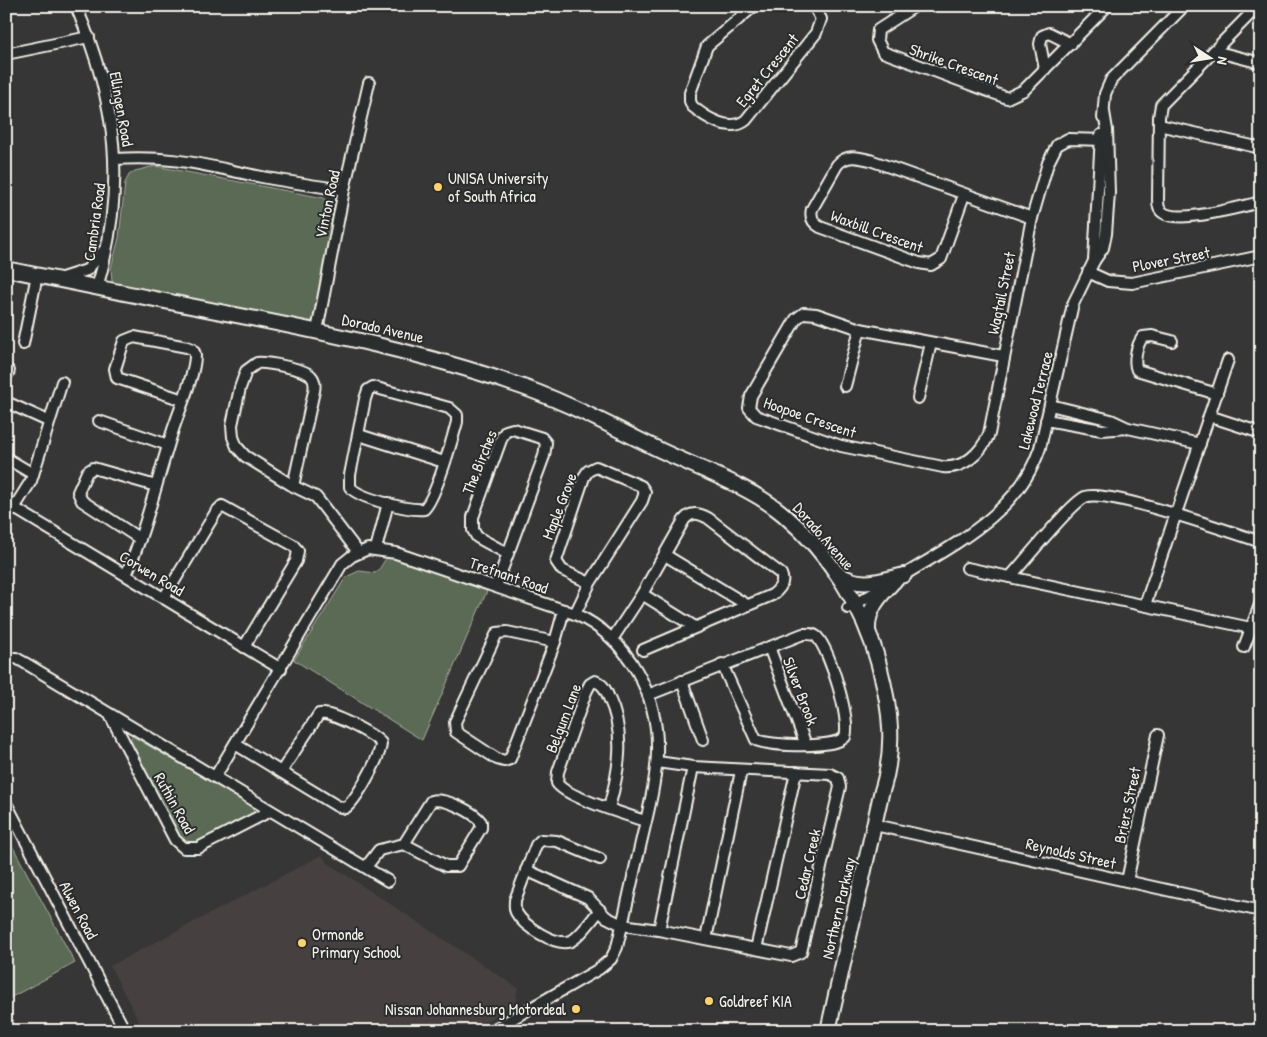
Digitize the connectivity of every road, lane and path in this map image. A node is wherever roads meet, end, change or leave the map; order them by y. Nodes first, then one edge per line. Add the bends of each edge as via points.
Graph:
1 (76, 6) edge
2 (754, 6) edge
3 (814, 6) edge
4 (915, 6) edge
5 (1107, 6) edge
6 (1184, 6) edge
7 (1255, 9) edge
8 (89, 37) junction
9 (1070, 44) junction
10 (1214, 51) junction
11 (6, 54) edge
12 (1261, 63) edge
13 (1045, 70) junction
14 (369, 83) dead end
15 (1159, 125) junction
16 (1104, 140) junction
17 (1261, 148) edge
18 (115, 159) junction
19 (344, 190) junction
20 (964, 195) junction
21 (1261, 202) edge
22 (1032, 218) junction
23 (108, 245) junction
24 (1261, 256) edge
25 (6, 269) edge
26 (1088, 272) junction
27 (36, 275) junction
28 (56, 279) junction
29 (97, 288) junction
30 (860, 329) junction
31 (317, 331) junction
32 (1172, 341) dead end
33 (931, 343) junction
34 (23, 344) dead end
35 (1003, 356) junction
36 (1228, 360) dead end
37 (62, 382) dead end
38 (845, 386) dead end
39 (1217, 394) junction
40 (918, 398) dead end
41 (183, 400) junction
42 (6, 402) edge
43 (1050, 405) junction
44 (1209, 416) junction
45 (1046, 420) junction
46 (48, 421) junction
47 (99, 421) dead end
48 (1128, 428) junction
49 (1261, 433) edge
50 (359, 435) junction
51 (1200, 444) junction
52 (168, 445) junction
53 (6, 458) edge
54 (444, 462) junction
55 (943, 467) joint
56 (33, 474) junction
57 (732, 485) junction
58 (156, 486) junction
59 (293, 486) junction
60 (388, 503) junction
61 (10, 505) edge
62 (1176, 514) junction
63 (140, 539) junction
64 (1261, 542) edge
65 (376, 549) junction
66 (358, 552) junction
67 (508, 554) junction
68 (665, 555) junction
69 (967, 568) dead end
70 (835, 571) junction
71 (126, 574) junction
72 (1010, 577) junction
73 (899, 578) junction
74 (590, 583) junction
75 (496, 586) junction
76 (642, 594) junction
77 (164, 598) junction
78 (1261, 602) edge
79 (746, 605) junction
80 (1145, 605) junction
81 (852, 606) junction
82 (564, 610) junction
83 (575, 614) junction
84 (695, 627) junction
85 (1251, 628) junction
86 (868, 630) junction
87 (612, 638) junction
88 (554, 642) junction
89 (244, 647) junction
90 (769, 647) junction
91 (1244, 647) dead end
92 (643, 650) dead end
93 (6, 658) edge
94 (722, 664) junction
95 (281, 669) junction
96 (682, 681) junction
97 (648, 695) junction
98 (110, 714) junction
99 (1158, 735) dead end
100 (703, 740) dead end
101 (236, 744) junction
102 (806, 745) junction
103 (656, 762) junction
104 (693, 768) junction
105 (741, 771) junction
106 (281, 772) junction
107 (796, 772) junction
108 (215, 777) junction
109 (881, 794) junction
110 (6, 803) edge
111 (609, 808) junction
112 (270, 811) junction
113 (645, 821) junction
114 (875, 825) junction
115 (404, 844) junction
116 (600, 859) dead end
117 (366, 867) junction
118 (526, 870) junction
119 (388, 881) dead end
120 (1126, 881) junction
121 (600, 910) junction
122 (1261, 912) edge
123 (622, 925) junction
124 (659, 930) junction
125 (706, 938) junction
126 (756, 949) junction
127 (125, 1031) edge
128 (491, 1031) edge
129 (828, 1031) edge

1 - 8 street, Ellingen Road
2 - 3 street, Egret Crescent via 707,46 690,93 692,106 726,125 737,126 746,120 816,33 821,19
4 - 13 street, Shrike Crescent via 878,30 878,44 886,54 1007,98 1021,93
5 - 9 street, Shrike Crescent
6 - 16 street, Lakewood Terrace via 1111,80 1105,94
7 - 10 street
8 - 11 street
8 - 18 street, Ellingen Road via 106,93
9 - 13 street, Shrike Crescent
9 - 13 street via 1049,33 1042,36 1040,44
10 - 12 street
10 - 15 street via 1163,102
14 - 19 street, Vinton Road
15 - 17 street
15 - 21 street via 1158,200 1161,211 1196,216
16 - 22 street, Wagtail Street via 1074,138 1057,145 1043,174
16 - 26 street, Lakewood Terrace via 1094,261
18 - 19 street, Ellingen Road via 184,160 261,177
18 - 23 street, Cambria Road
19 - 31 street, Vinton Road
20 - 20 street, Waxbill Crescent via 870,160 847,158 836,167 811,216 820,227 931,265 941,259
20 - 22 street, Waxbill Crescent
22 - 35 street, Wagtail Street
23 - 28 street via 87,270
23 - 29 street, Cambria Road
24 - 26 street, Plover Street via 1132,283 1108,281
25 - 27 street, Dorado Avenue
26 - 43 street, Lakewood Terrace via 1073,304
27 - 28 street, Dorado Avenue
27 - 34 street
28 - 29 street, Dorado Avenue
29 - 31 street, Dorado Avenue
30 - 33 street, Hoopoe Crescent
30 - 38 street
30 - 55 street, Hoopoe Crescent via 812,313 799,315 751,396 750,410 762,418 841,446
31 - 57 street, Dorado Avenue via 410,352 514,384 603,421
32 - 39 street via 1143,337 1135,362 1137,370
33 - 35 street, Hoopoe Crescent
33 - 40 street
35 - 55 street, Wagtail Street via 986,440 963,465
36 - 39 street
37 - 46 street
39 - 44 street
41 - 41 street via 195,356 192,349 134,337 124,341 115,369 118,379
41 - 52 street
42 - 46 street
43 - 45 street, Lakewood Terrace
43 - 48 street via 1111,420
44 - 49 street
44 - 51 street
45 - 48 street via 1102,430
45 - 73 street, Lakewood Terrace via 1033,466 1000,508 972,534
46 - 56 street
47 - 52 street
48 - 51 street
50 - 54 street
50 - 54 street via 366,395 372,388 449,408 458,418
50 - 60 street via 350,487 356,493
51 - 62 street
52 - 58 street
53 - 56 street
54 - 60 street via 426,508 414,510
56 - 61 street
57 - 70 street, Dorado Avenue via 780,512
57 - 81 street, Dorado Avenue via 780,522 808,550
58 - 63 street
58 - 63 street via 93,468 87,472 78,492 82,501
59 - 59 street via 245,456 233,437 233,418 244,376 249,367 257,363 302,371 313,380 314,391
59 - 66 street via 316,497
60 - 65 street
61 - 71 street, Corwen Road
62 - 64 street
62 - 72 street via 1105,496 1086,497
62 - 80 street
63 - 71 street
65 - 66 street, Trefnant Road
65 - 75 street, Trefnant Road via 391,551
66 - 95 street via 341,566
67 - 67 street, The Birches via 546,446 542,438 511,429 506,431 500,442 472,522 477,538
67 - 75 street, The Birches
68 - 76 street
68 - 79 street
68 - 79 street via 687,516 698,514 708,518 783,578 781,586 772,595
69 - 72 street
70 - 73 street via 846,579 861,583
70 - 81 street, Dorado Avenue
71 - 77 street, Corwen Road
72 - 80 street
73 - 81 street, Lakewood Terrace
73 - 86 street via 881,594 871,610
74 - 74 street, Maple Grove via 645,492 641,486 596,467 584,477 556,558 560,569
74 - 83 street, Maple Grove
75 - 82 street, Trefnant Road
76 - 84 street
76 - 87 street
77 - 89 street, Corwen Road
77 - 89 street via 222,506 293,545 298,551 296,560
78 - 85 street
79 - 84 street
80 - 85 street
81 - 86 street, Northern Parkway
81 - 109 street, Northern Parkway via 880,710
82 - 83 street, Trefnant Road
82 - 88 street
83 - 87 street, Trefnant Road
84 - 92 street
85 - 91 street
86 - 109 street, Northern Parkway via 885,688 890,727 889,768
87 - 97 street, Trefnant Road via 627,655
88 - 88 street via 510,759 497,759 456,732 455,722 497,633 507,632
89 - 95 street, Corwen Road
90 - 94 street, Silver Brook
90 - 102 street, Silver Brook
90 - 102 street, Silver Brook via 802,634 814,635 824,648 844,702 845,737 838,741
93 - 98 street, Ruthin Road via 18,659
94 - 96 street, Silver Brook
94 - 102 street, Silver Brook via 754,739 763,743
95 - 101 street
96 - 97 street, Silver Brook
96 - 100 street
97 - 103 street, Trefnant Road via 657,734
98 - 108 street, Ruthin Road
98 - 112 street, Ruthin Road via 176,840 184,848 198,848
99 - 120 street, Briers Street
101 - 106 street
101 - 108 street
103 - 104 street, Cedar Creek
103 - 113 street, Trefnant Road
104 - 105 street, Cedar Creek
104 - 124 street
105 - 107 street, Cedar Creek
105 - 125 street
106 - 106 street via 345,808 353,801 380,753 381,744 334,716 322,713
107 - 126 street, Cedar Creek
107 - 126 street, Cedar Creek via 830,774 840,781 807,933 801,952 795,955
108 - 112 street, Ruthin Road
109 - 114 street, Northern Parkway
110 - 127 street, Alwen Road
111 - 111 street, Belgum Lane via 564,791 557,783 586,692 595,681 604,686 617,721 620,760
111 - 113 street, Belgum Lane
112 - 117 street, Ruthin Road
113 - 123 street, Trefnant Road
114 - 120 street, Reynolds Street
114 - 129 street, Northern Parkway
115 - 115 street via 431,801 445,800 482,822 460,866 446,866
115 - 117 street via 379,850
116 - 118 street via 546,839 536,845
117 - 119 street, Ruthin Road
118 - 121 street via 588,898
118 - 121 street via 514,908 541,934 554,941 570,941 577,938
120 - 122 street, Reynolds Street
121 - 123 street
123 - 124 street, Cedar Creek
123 - 128 street, Trefnant Road via 615,951 608,962
124 - 125 street, Cedar Creek
125 - 126 street, Cedar Creek

